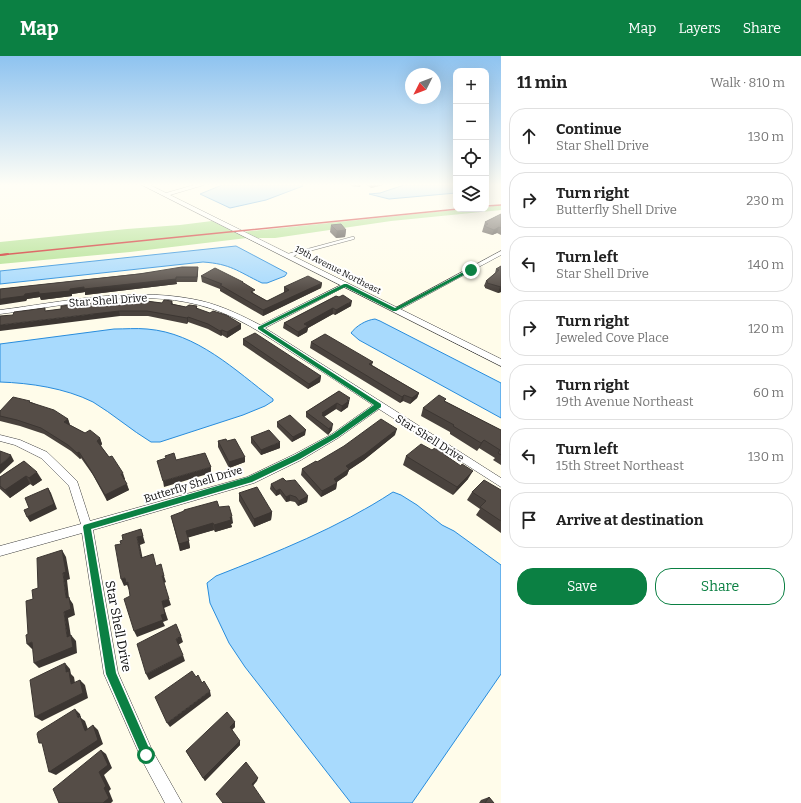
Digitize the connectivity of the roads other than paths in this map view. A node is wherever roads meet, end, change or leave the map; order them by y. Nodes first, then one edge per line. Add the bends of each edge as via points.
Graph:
1 (215, 220) edge
2 (353, 238) dead end
3 (501, 253) edge
4 (287, 256) junction
5 (345, 285) junction
6 (193, 292) dead end
7 (188, 300) junction
8 (395, 310) junction
9 (0, 312) edge
10 (260, 328) junction
11 (501, 363) edge
12 (378, 405) junction
13 (0, 438) edge
14 (501, 483) edge
15 (87, 527) junction
16 (0, 551) edge
17 (174, 803) edge

1 - 4 street, 19th Avenue Northeast
2 - 4 lane
3 - 8 street
4 - 5 street, 19th Avenue Northeast
5 - 8 street, 19th Avenue Northeast
5 - 10 street
6 - 7 street
7 - 9 street, Star Shell Drive via 122,297
7 - 10 street, Star Shell Drive via 227,311
8 - 11 street, 19th Avenue Northeast
10 - 12 street, Star Shell Drive
12 - 14 street, Star Shell Drive
12 - 15 street, Butterfly Shell Drive via 335,436 250,480
13 - 15 street, Star Shell Drive via 17,442 44,455 73,484
15 - 16 street, Butterfly Shell Drive
15 - 17 street, Star Shell Drive via 111,674 146,755

